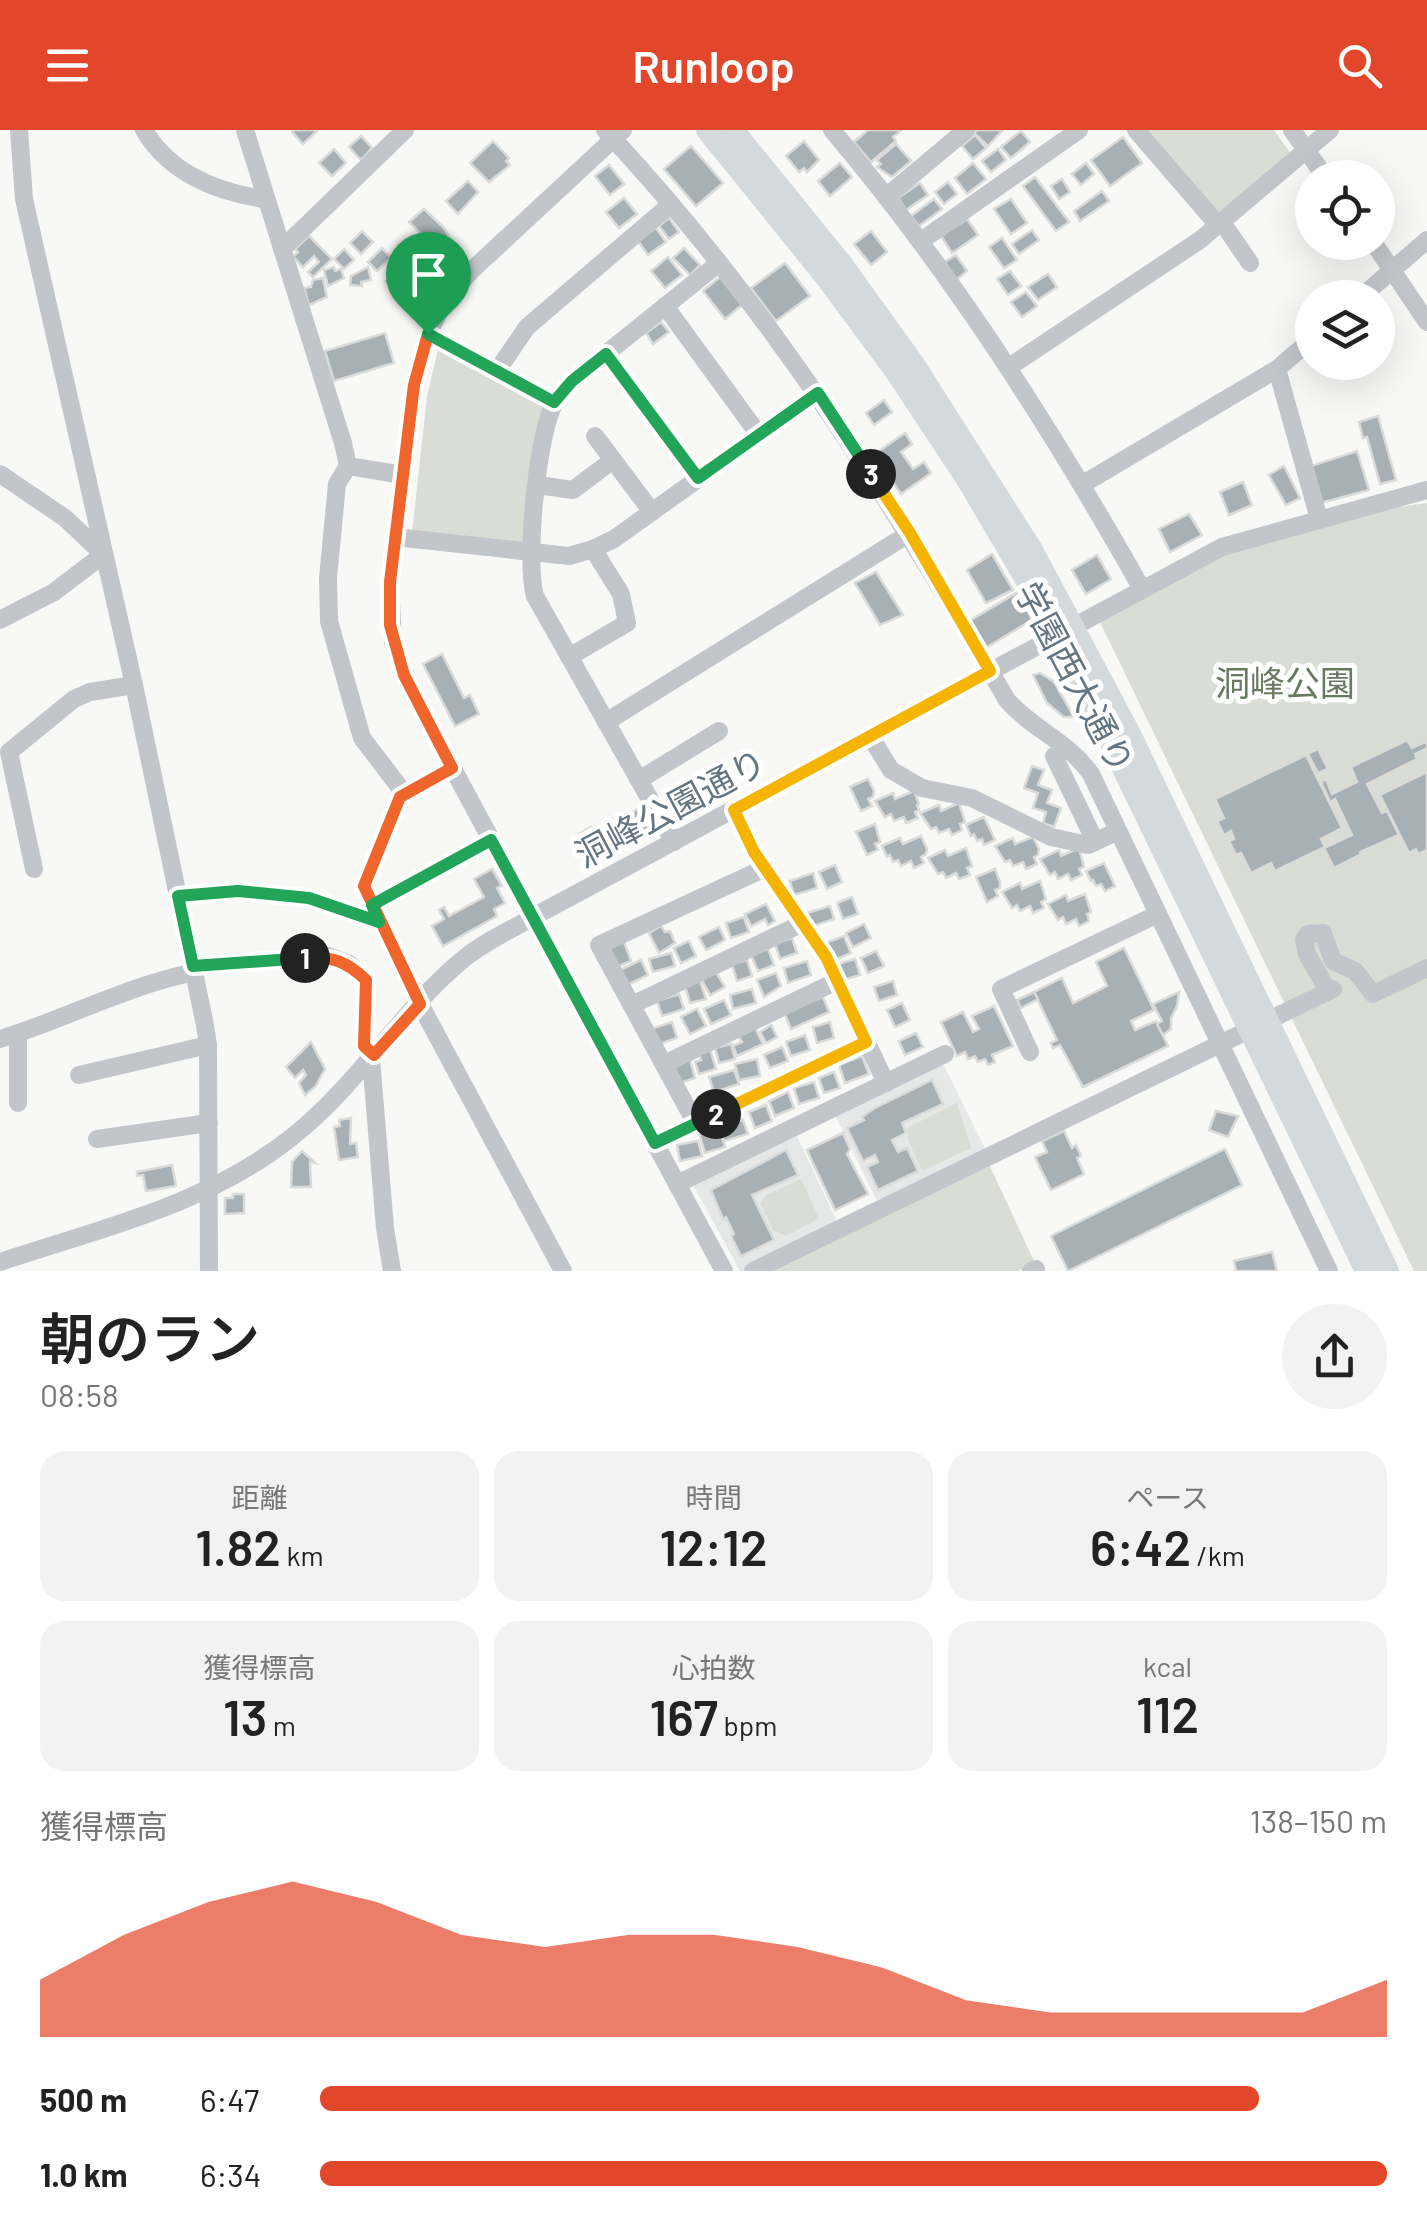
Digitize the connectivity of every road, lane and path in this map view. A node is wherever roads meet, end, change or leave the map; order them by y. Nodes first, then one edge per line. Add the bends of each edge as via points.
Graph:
1 (19, 130) edge
2 (144, 130) edge
3 (245, 130) edge
4 (405, 130) edge
5 (708, 130) edge
6 (733, 130) edge
7 (966, 130) edge
8 (1079, 130) edge
9 (1136, 130) edge
10 (1292, 130) edge
11 (1330, 130) edge
12 (838, 132) edge
13 (614, 133) edge
14 (1306, 150) junction
15 (1313, 160) edge
16 (264, 198) junction
17 (886, 198) junction
18 (670, 205) junction
19 (1220, 224) junction
20 (1427, 240) edge
21 (921, 242) junction
22 (282, 249) junction
23 (1385, 260) edge
24 (719, 263) junction
25 (1250, 264) dead end
26 (1392, 270) junction
27 (1381, 280) edge
28 (665, 306) junction
29 (1427, 322) edge
30 (428, 334) junction
31 (1295, 353) edge
32 (606, 354) junction
33 (1009, 367) junction
34 (1277, 369) junction
35 (497, 371) junction
36 (818, 393) junction
37 (554, 402) junction
38 (759, 435) junction
39 (595, 436) dead end
40 (614, 460) junction
41 (348, 466) junction
42 (0, 474) edge
43 (403, 475) junction
44 (698, 478) junction
45 (1082, 484) junction
46 (538, 485) junction
47 (1427, 490) edge
48 (652, 512) junction
49 (1319, 519) junction
50 (910, 533) junction
51 (396, 536) junction
52 (593, 550) junction
53 (531, 553) junction
54 (104, 554) junction
55 (1142, 589) junction
56 (0, 620) edge
57 (1066, 630) junction
58 (569, 657) junction
59 (990, 671) junction
60 (134, 685) junction
61 (606, 722) junction
62 (719, 731) dead end
63 (870, 736) junction
64 (1054, 756) dead end
65 (452, 768) junction
66 (639, 780) junction
67 (404, 792) junction
68 (734, 810) junction
69 (1118, 831) junction
70 (491, 840) junction
71 (1095, 841) junction
72 (674, 842) junction
73 (765, 868) junction
74 (34, 870) dead end
75 (178, 896) junction
76 (375, 913) junction
77 (1158, 914) junction
78 (533, 918) junction
79 (803, 923) junction
80 (1427, 968) edge
81 (194, 969) junction
82 (837, 981) junction
83 (420, 1004) junction
84 (632, 1005) junction
85 (9, 1036) edge
86 (866, 1042) junction
87 (208, 1045) junction
88 (1030, 1052) dead end
89 (945, 1054) dead end
90 (372, 1057) junction
91 (664, 1064) junction
92 (79, 1075) dead end
93 (886, 1083) junction
94 (18, 1103) dead end
95 (209, 1123) junction
96 (696, 1124) junction
97 (97, 1139) dead end
98 (655, 1143) junction
99 (677, 1184) junction
100 (209, 1190) junction
101 (0, 1262) edge
102 (209, 1271) edge
103 (392, 1271) edge
104 (563, 1271) edge
105 (724, 1271) edge
106 (753, 1271) edge
107 (1329, 1271) edge
108 (1366, 1271) edge
109 (1388, 1271) edge

1 - 54 street via 24,199
2 - 16 street via 172,165 233,194
3 - 16 street
4 - 22 street
5 - 57 main road, 学園西大通り via 896,372
6 - 57 main road, 学園西大通り via 913,363 986,474
7 - 17 street
8 - 21 street
9 - 19 street
10 - 14 street
11 - 14 street
12 - 17 street
13 - 18 street
13 - 30 street via 470,272
14 - 15 street
14 - 19 street
16 - 22 street
17 - 21 street
18 - 24 street
18 - 35 street via 526,327
19 - 25 street
19 - 33 street
20 - 26 street
21 - 33 street
22 - 41 street
23 - 26 street
24 - 28 street
24 - 36 street
26 - 27 street
26 - 29 street
28 - 32 street
28 - 38 street
30 - 35 street
30 - 43 street
31 - 34 street
32 - 37 street
32 - 44 street
33 - 45 street
34 - 45 street
34 - 49 street
35 - 37 street
36 - 38 street
36 - 50 street
37 - 46 street
38 - 44 street
39 - 40 street
40 - 46 street via 573,490
40 - 48 street
41 - 43 street
41 - 67 street via 337,484 329,621 362,738
42 - 54 street
43 - 51 street
44 - 48 street
45 - 55 street
46 - 53 street
47 - 49 street, 洞峰公園通り
48 - 52 street
49 - 55 street, 洞峰公園通り via 1222,547
50 - 59 street
50 - 61 street
51 - 53 street
51 - 65 street via 389,604 393,642
52 - 53 street
52 - 58 street via 620,594 627,623
53 - 58 street via 536,596
54 - 56 street via 54,592
54 - 60 street
55 - 57 street, 洞峰公園通り
57 - 59 street, 洞峰公園通り
57 - 108 main road, 学園西大通り
57 - 109 main road, 学園西大通り via 1304,1092
58 - 61 street
59 - 63 street, 洞峰公園通り
59 - 69 street via 1020,716 1080,758
60 - 74 street via 74,699 9,752
60 - 75 street
61 - 66 street
62 - 66 street
63 - 68 street, 洞峰公園通り
63 - 71 street via 891,770 917,786 972,798 1051,837
64 - 71 street
65 - 67 street
65 - 70 street
66 - 72 street
67 - 76 street via 364,879
68 - 72 street, 洞峰公園通り
68 - 73 street
69 - 71 street
69 - 77 street
70 - 76 street
70 - 78 street
72 - 78 street, 洞峰公園通り
73 - 79 street
73 - 84 street via 599,945
75 - 76 street via 238,891
75 - 81 street
76 - 83 street
77 - 88 street via 1001,990
77 - 107 street
78 - 83 street, 洞峰公園通り via 461,960
78 - 98 street
79 - 82 street
79 - 84 street
80 - 106 street via 1373,994 1355,971 1333,961 1323,933 1308,934 1305,949 1327,991
81 - 85 street
81 - 87 street
81 - 90 street via 328,956 349,964 366,980 364,1046
82 - 86 street
82 - 91 street
83 - 90 street, 洞峰公園通り
83 - 104 street
84 - 91 street
85 - 94 street
86 - 93 street
86 - 96 street
87 - 92 street
87 - 95 street
89 - 93 street
90 - 100 street, 洞峰公園通り via 292,1138
90 - 103 street
91 - 96 street
93 - 99 street
95 - 97 street
95 - 100 street
96 - 98 street
98 - 99 street
99 - 105 street
100 - 101 street, 洞峰公園通り
100 - 102 street

